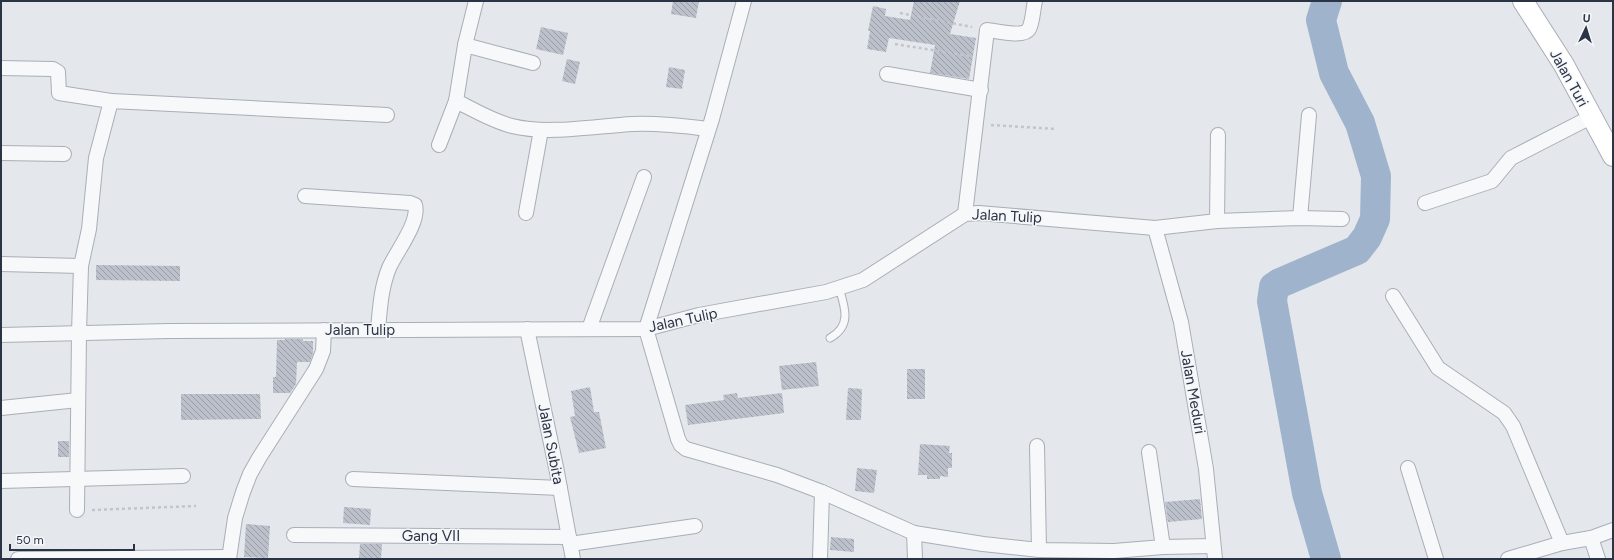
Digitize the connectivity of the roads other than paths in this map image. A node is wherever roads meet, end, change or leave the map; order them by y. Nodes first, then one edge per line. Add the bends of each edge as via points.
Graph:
1 (476, 1) edge
2 (744, 1) edge
3 (1035, 1) edge
4 (1523, 1) edge
5 (465, 45) junction
6 (533, 63) dead end
7 (1, 68) edge
8 (887, 74) dead end
9 (980, 90) junction
10 (111, 101) junction
11 (456, 101) junction
12 (387, 115) dead end
13 (1309, 115) dead end
14 (1591, 117) junction
15 (708, 129) junction
16 (541, 130) junction
17 (1218, 135) dead end
18 (439, 145) dead end
19 (1611, 148) edge
20 (1, 153) edge
21 (64, 154) dead end
22 (644, 177) dead end
23 (305, 196) dead end
24 (1425, 203) dead end
25 (526, 213) dead end
26 (965, 214) junction
27 (1300, 218) junction
28 (1342, 219) dead end
29 (1217, 221) junction
30 (1155, 228) junction
31 (1, 264) edge
32 (81, 266) junction
33 (839, 288) junction
34 (1393, 296) dead end
35 (527, 329) junction
36 (589, 329) junction
37 (646, 329) junction
38 (324, 330) junction
39 (378, 330) junction
40 (79, 333) junction
41 (1, 334) edge
42 (830, 338) dead end
43 (78, 400) junction
44 (1, 408) edge
45 (1036, 446) dead end
46 (1149, 452) dead end
47 (1408, 468) dead end
48 (183, 476) dead end
49 (77, 479) junction
50 (353, 479) dead end
51 (1, 481) edge
52 (560, 488) junction
53 (822, 492) junction
54 (77, 510) road end
55 (695, 526) dead end
56 (1613, 530) edge
57 (914, 533) junction
58 (294, 535) dead end
59 (1591, 538) junction
60 (569, 540) junction
61 (1562, 543) junction
62 (1163, 547) junction
63 (1039, 550) junction
64 (1214, 552) edge
65 (229, 558) edge
66 (18, 559) edge
67 (573, 559) edge
68 (820, 559) edge
69 (915, 559) edge
70 (1436, 559) edge
71 (1508, 559) edge
72 (1598, 559) edge

1 - 5 street
2 - 15 street
3 - 9 street via 1030,25 1024,33 987,30
4 - 14 street, Jalan Turi via 1564,65
5 - 6 street
5 - 11 street
7 - 10 street via 53,68 58,72 59,93
8 - 9 street
9 - 26 street
10 - 12 street
10 - 32 street via 96,158 89,229
11 - 16 street via 499,122
11 - 18 street
13 - 27 street
14 - 19 street, Jalan Turi
14 - 24 street via 1511,158 1492,181
15 - 16 street via 635,124
15 - 37 street
16 - 25 street
17 - 29 street
20 - 21 street
22 - 36 street
23 - 39 street via 415,205 412,224 389,268 381,292
26 - 30 street, Jalan Tulip via 979,213
26 - 33 street, Jalan Tulip via 863,280
27 - 28 street, Jalan Tulip
27 - 29 street, Jalan Tulip
29 - 30 street, Jalan Tulip
30 - 64 street, Jalan Meduri via 1181,322 1206,469
31 - 32 street
32 - 40 street
33 - 37 street, Jalan Tulip via 699,315
33 - 42 lane via 845,317 843,326
34 - 61 street via 1438,368 1504,413 1514,426
35 - 36 street, Jalan Tulip
35 - 39 street, Jalan Tulip
35 - 52 street, Jalan Subita
36 - 37 street, Jalan Tulip
37 - 53 street via 681,445 686,449 777,475
38 - 39 street, Jalan Tulip
38 - 40 street, Jalan Tulip
38 - 65 street via 323,351 316,369 250,474 235,518
40 - 41 street, Jalan Tulip
40 - 43 street
43 - 44 street
43 - 49 street
45 - 63 street
46 - 62 street
47 - 70 street
48 - 49 street
49 - 51 street
49 - 54 street
50 - 52 street
52 - 60 street, Jalan Subita
53 - 57 street
53 - 68 street
55 - 60 street, Gang VII
56 - 59 street
57 - 63 street
57 - 69 street
58 - 60 street, Gang VII
59 - 61 street
59 - 72 street
60 - 67 street, Jalan Subita
61 - 71 street
62 - 63 street via 1114,551
62 - 64 street
65 - 66 street

